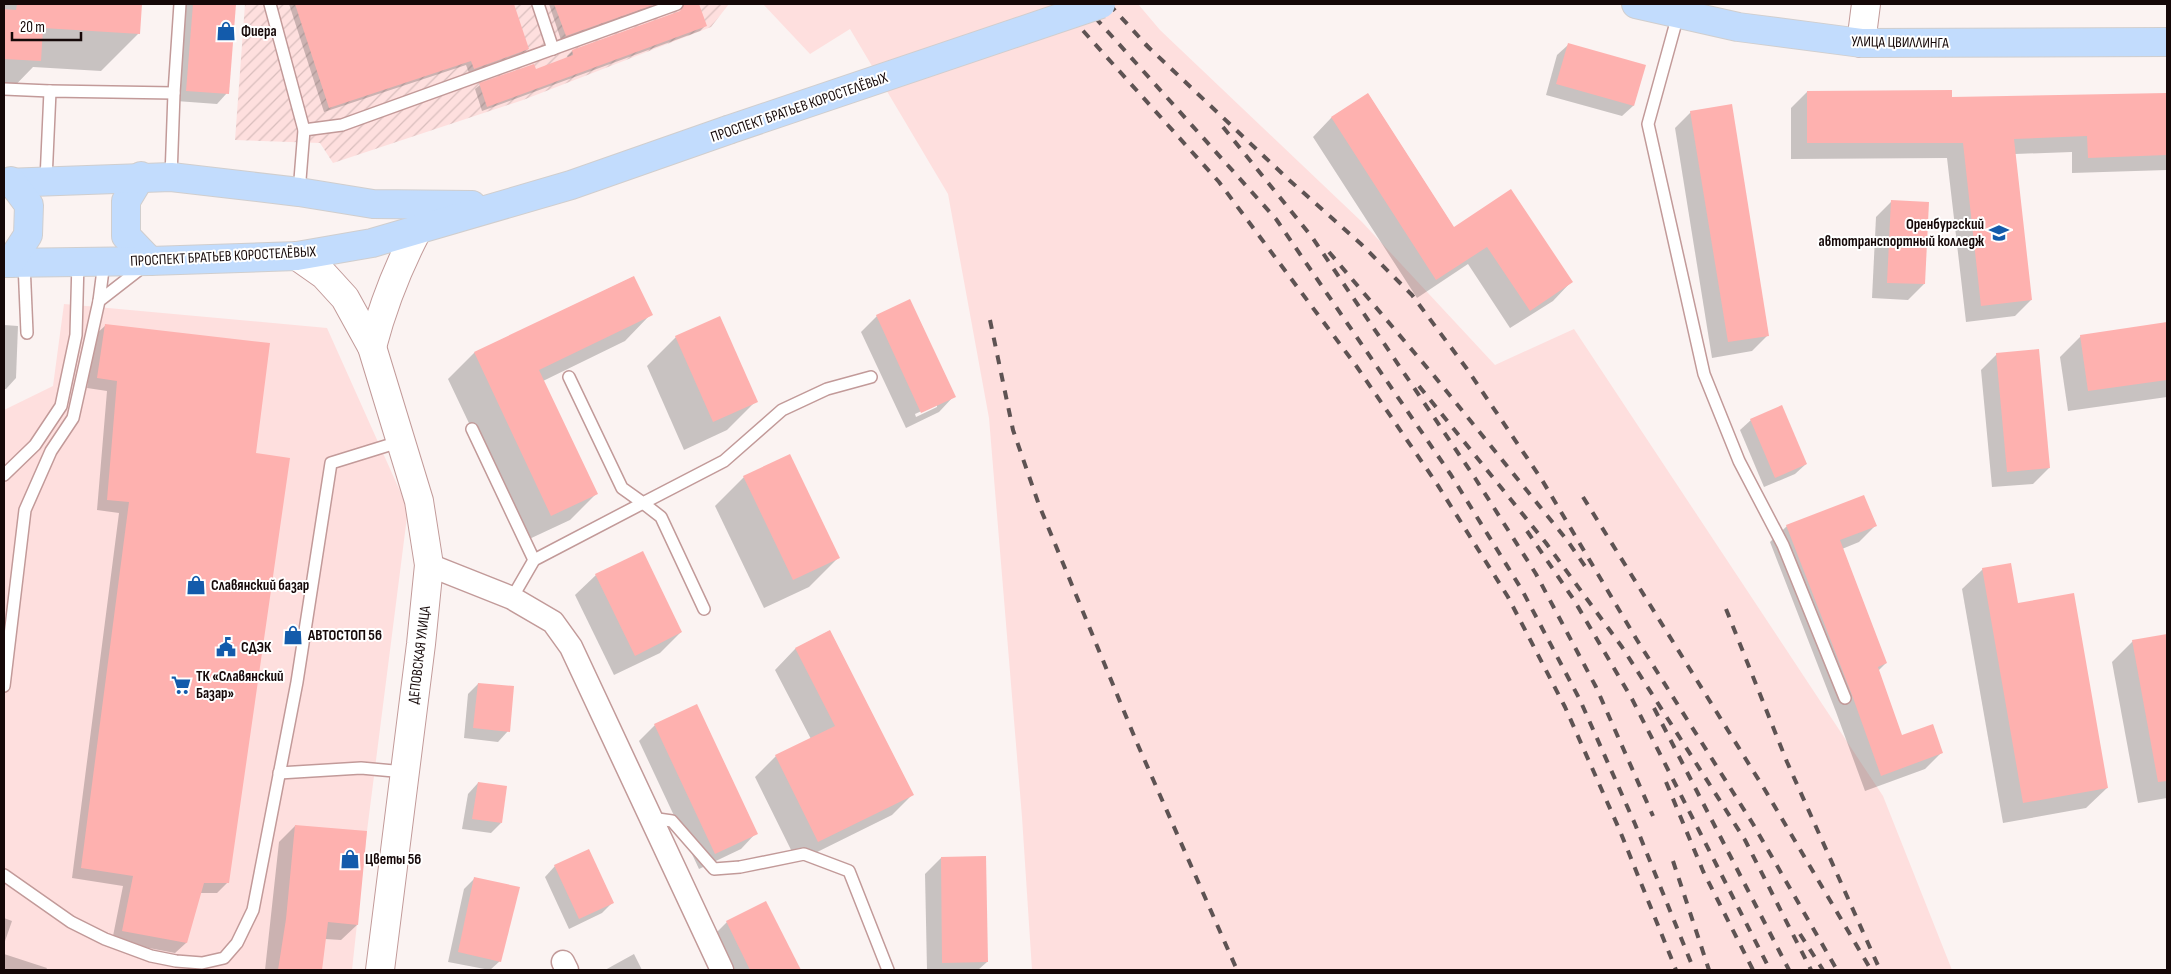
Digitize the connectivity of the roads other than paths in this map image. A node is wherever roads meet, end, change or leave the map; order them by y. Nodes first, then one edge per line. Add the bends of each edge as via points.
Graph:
1 (180, 4) edge
2 (270, 4) edge
3 (538, 4) edge
4 (677, 4) edge
5 (1101, 4) edge
6 (1636, 4) edge
7 (1863, 4) edge
8 (1678, 15) junction
9 (2167, 42) edge
10 (1861, 43) junction
11 (553, 49) junction
12 (4, 89) edge
13 (50, 91) junction
14 (174, 93) junction
15 (304, 130) junction
16 (141, 176) junction
17 (171, 177) junction
18 (46, 180) junction
19 (7, 182) edge
20 (299, 192) junction
21 (496, 206) junction
22 (417, 231) junction
23 (297, 256) junction
24 (150, 261) junction
25 (91, 262) junction
26 (13, 263) edge
27 (99, 301) junction
28 (27, 333) dead end
29 (372, 347) junction
30 (569, 377) dead end
31 (871, 377) dead end
32 (472, 429) dead end
33 (402, 441) junction
34 (4, 475) edge
35 (643, 503) junction
36 (534, 560) junction
37 (429, 565) junction
38 (512, 598) junction
39 (704, 609) dead end
40 (4, 686) edge
41 (1845, 698) dead end
42 (405, 772) junction
43 (280, 773) junction
44 (651, 818) junction
45 (4, 875) edge
46 (380, 970) edge
47 (722, 970) edge
48 (888, 970) edge

1 - 14 lane
2 - 15 lane
3 - 11 lane
4 - 11 lane
5 - 21 main road, ПРОСПЕКТ БРАТЬЕВ КОРОСТЕЛЁВЫХ, bridge via 571,185
6 - 8 main road, УЛИЦА ЦВИЛЛИНГА
7 - 10 street
8 - 10 main road, УЛИЦА ЦВИЛЛИНГА via 1738,27
8 - 41 lane via 1648,124 1704,374 1739,461 1783,546
9 - 10 main road, УЛИЦА ЦВИЛЛИНГА
11 - 15 lane via 342,126
12 - 13 lane
13 - 14 lane
13 - 18 lane
14 - 17 lane
15 - 20 lane
16 - 17 main road, ПРОСПЕКТ БРАТЬЕВ КОРОСТЕЛЁВЫХ
16 - 18 main road, ПРОСПЕКТ БРАТЬЕВ КОРОСТЕЛЁВЫХ
16 - 24 main road via 126,201 126,236
17 - 20 main road, ПРОСПЕКТ БРАТЬЕВ КОРОСТЕЛЁВЫХ
18 - 19 main road, ПРОСПЕКТ БРАТЬЕВ КОРОСТЕЛЁВЫХ
19 - 26 main road via 29,205 28,235
20 - 21 main road, ПРОСПЕКТ БРАТЬЕВ КОРОСТЕЛЁВЫХ via 373,204
21 - 22 main road, ПРОСПЕКТ БРАТЬЕВ КОРОСТЕЛЁВЫХ
22 - 23 main road, ПРОСПЕКТ БРАТЬЕВ КОРОСТЕЛЁВЫХ via 372,243
22 - 29 street via 398,267
23 - 24 main road, ПРОСПЕКТ БРАТЬЕВ КОРОСТЕЛЁВЫХ
23 - 29 street, ДЕПОВСКАЯ УЛИЦА via 324,275 345,298
24 - 25 main road, ПРОСПЕКТ БРАТЬЕВ КОРОСТЕЛЁВЫХ
24 - 27 lane
25 - 26 main road, ПРОСПЕКТ БРАТЬЕВ КОРОСТЕЛЁВЫХ
25 - 27 lane
25 - 34 lane via 61,406 35,445
26 - 28 lane
27 - 40 lane via 73,418 51,451 25,510
29 - 33 street, ДЕПОВСКАЯ УЛИЦА
30 - 35 lane via 622,488
31 - 35 lane via 826,389 782,410 724,461
32 - 36 lane
33 - 37 street, ДЕПОВСКАЯ УЛИЦА via 419,501
33 - 43 lane via 332,463
35 - 36 lane
35 - 39 lane via 661,517
36 - 38 lane
37 - 38 street
37 - 42 street, ДЕПОВСКАЯ УЛИЦА
38 - 44 street via 553,622 571,647
42 - 43 lane via 360,768
42 - 46 street, ДЕПОВСКАЯ УЛИЦА
43 - 45 lane via 253,910 237,943 224,958 202,963 151,956 105,939 71,922
44 - 47 street
44 - 48 lane via 672,821 714,868 740,867 804,854 849,871

